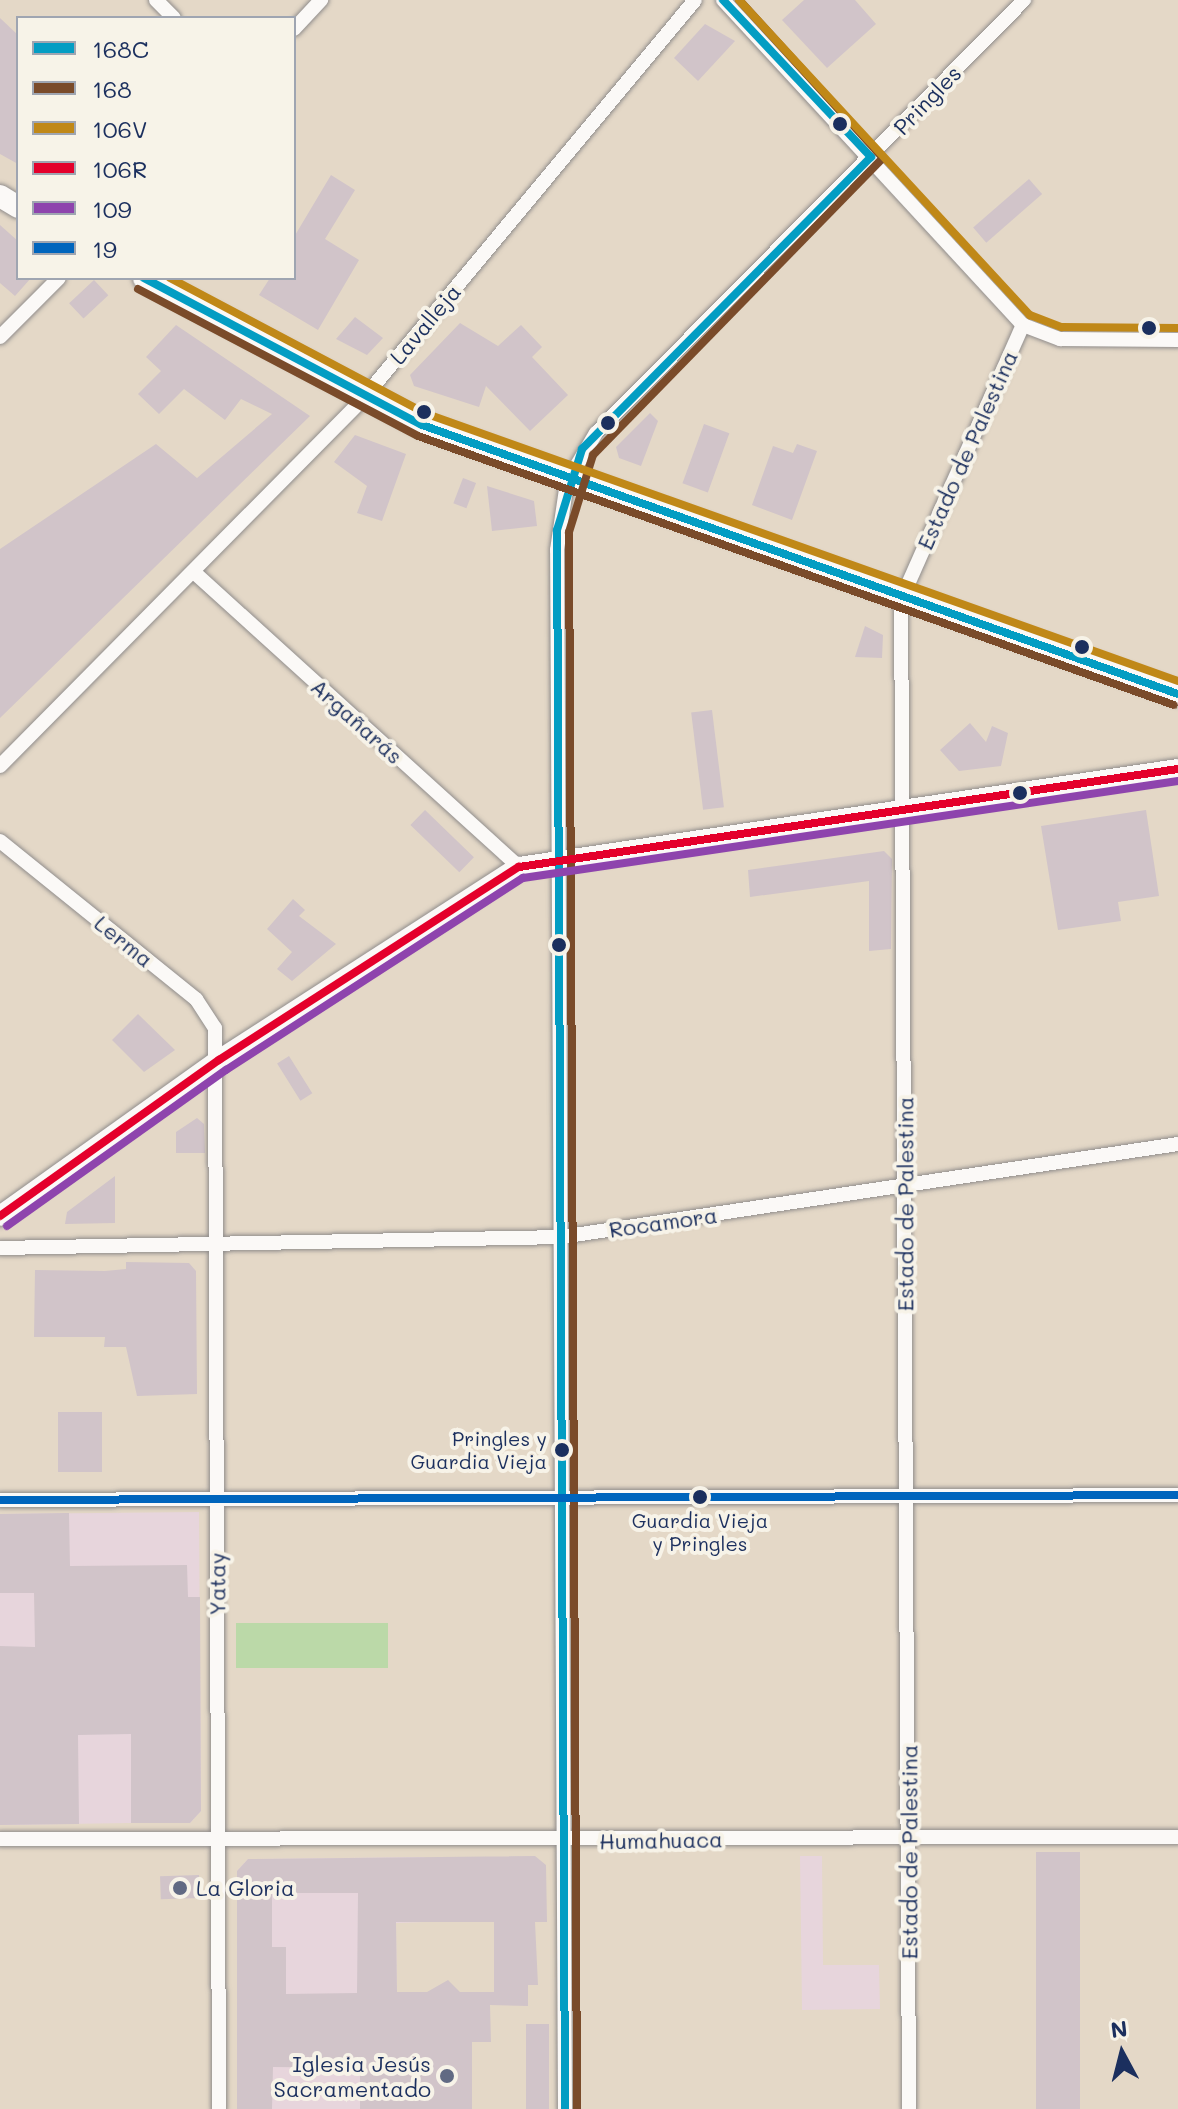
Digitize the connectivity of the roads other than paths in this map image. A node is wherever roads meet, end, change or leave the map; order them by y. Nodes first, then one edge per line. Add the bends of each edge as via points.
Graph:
1 (156, 0) edge
2 (321, 0) edge
3 (695, 0) edge
4 (723, 0) edge
5 (1024, 0) edge
6 (172, 16) edge
7 (296, 27) edge
8 (871, 157) junction
9 (57, 280) edge
10 (148, 280) edge
11 (1023, 325) junction
12 (0, 337) edge
13 (1178, 340) edge
14 (362, 400) junction
15 (567, 482) junction
16 (196, 574) junction
17 (901, 600) junction
18 (1178, 694) edge
19 (0, 766) edge
20 (1178, 769) edge
21 (901, 810) junction
22 (0, 841) edge
23 (559, 858) junction
24 (519, 867) junction
25 (219, 1060) junction
26 (1178, 1144) edge
27 (905, 1186) junction
28 (0, 1216) edge
29 (561, 1237) junction
30 (219, 1244) junction
31 (0, 1248) edge
32 (1178, 1495) edge
33 (906, 1496) junction
34 (217, 1497) junction
35 (563, 1498) junction
36 (0, 1500) edge
37 (910, 1837) junction
38 (1178, 1837) edge
39 (0, 1839) edge
40 (217, 1840) junction
41 (568, 1841) junction
42 (219, 2109) edge
43 (565, 2109) edge
44 (909, 2109) edge

1 - 6 street
2 - 7 street
3 - 14 street, Lavalleja
4 - 8 street
5 - 8 street, Pringles
8 - 11 street
8 - 15 street, Pringles via 596,433
9 - 12 street
10 - 14 main road
11 - 13 street via 1060,339
11 - 17 street, Estado de Palestina
14 - 15 main road
14 - 16 street, Lavalleja
15 - 17 main road
15 - 23 street, Pringles via 557,550
16 - 19 street, Lavalleja
16 - 24 street, Argañarás
17 - 18 main road
17 - 21 street, Estado de Palestina
20 - 21 main road
21 - 23 main road
21 - 27 street, Estado de Palestina
22 - 25 street, Lerma via 196,999 215,1028
23 - 24 main road
23 - 29 street, Pringles
24 - 25 main road
25 - 28 main road
25 - 30 street, Yatay
26 - 27 street, Rocamora
27 - 29 street, Rocamora
27 - 33 street, Estado de Palestina
29 - 30 street, Rocamora
29 - 35 street, Pringles
30 - 31 street, Rocamora
30 - 34 street, Yatay
32 - 33 street
33 - 35 street
33 - 37 street, Estado de Palestina
34 - 35 street
34 - 36 street
34 - 40 street, Yatay
35 - 41 street, Pringles
37 - 38 street, Humahuaca
37 - 41 street, Humahuaca
37 - 44 street, Estado de Palestina
39 - 40 street, Humahuaca
40 - 41 street, Humahuaca
40 - 42 street, Yatay
41 - 43 street, Pringles

